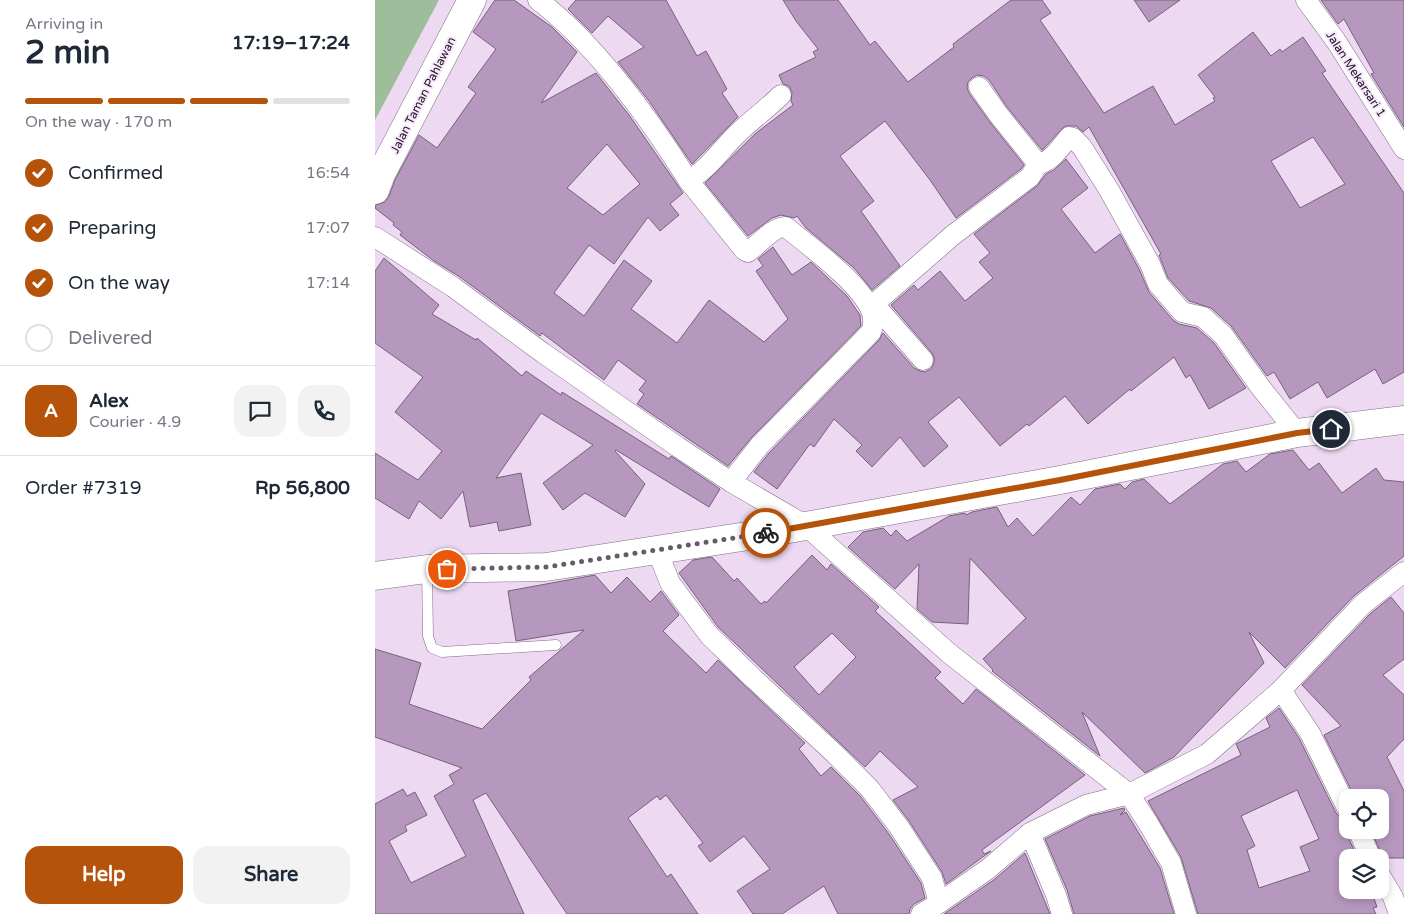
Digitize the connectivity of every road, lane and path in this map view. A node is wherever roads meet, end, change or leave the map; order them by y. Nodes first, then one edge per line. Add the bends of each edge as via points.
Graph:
1 (472, 0) edge
2 (538, 0) edge
3 (1306, 0) edge
4 (979, 87) dead end
5 (781, 95) dead end
6 (1404, 149) edge
7 (1038, 164) junction
8 (689, 180) junction
9 (375, 190) edge
10 (375, 237) edge
11 (872, 307) junction
12 (923, 360) dead end
13 (1404, 420) edge
14 (1297, 433) junction
15 (731, 482) junction
16 (805, 525) junction
17 (657, 550) junction
18 (427, 569) junction
19 (1404, 572) edge
20 (375, 576) edge
21 (556, 645) dead end
22 (1281, 690) junction
23 (1339, 792) edge
24 (1129, 794) junction
25 (1030, 833) junction
26 (1389, 890) edge
27 (939, 903) junction
28 (921, 914) edge
29 (1062, 914) edge
30 (1186, 914) edge
31 (1399, 914) edge

1 - 9 main road, Jalan Taman Pahlawan
2 - 8 street via 583,41 613,76
3 - 6 street, Jalan Mekarsari 1 via 1336,41
4 - 7 street
5 - 8 street
7 - 11 street via 1030,177 953,235
7 - 14 street via 1053,156 1069,137 1082,147 1159,284 1182,312 1203,316 1223,335
8 - 11 street via 744,250 748,252 776,228 786,227 854,285
10 - 15 street via 453,287
11 - 12 street
11 - 15 street via 874,324 871,332 760,445
13 - 14 main road
14 - 16 main road via 1070,478
15 - 16 street
16 - 17 main road
16 - 24 street via 950,654
17 - 18 main road via 546,567
17 - 27 street via 670,583 709,634 870,789 932,878
18 - 20 main road
18 - 21 lane via 431,648 442,652
19 - 22 street via 1363,604
22 - 23 street via 1310,733
22 - 24 street via 1207,754
24 - 25 street via 1086,805
24 - 30 street via 1171,862
25 - 27 street via 988,869
25 - 29 street
26 - 31 street
27 - 28 street

